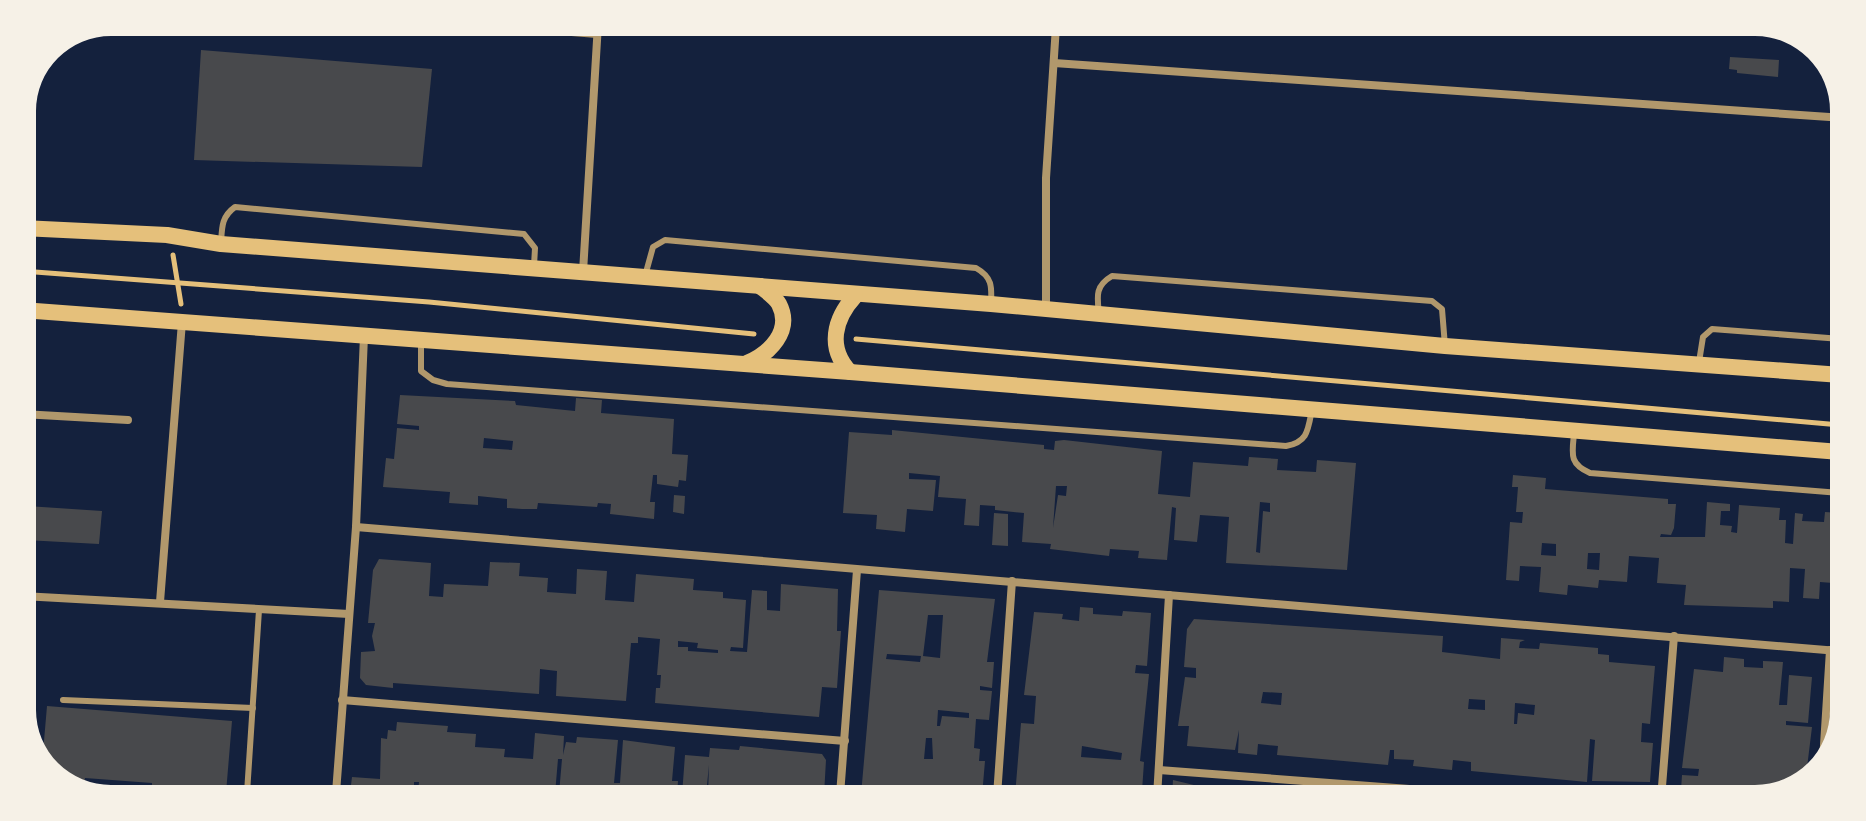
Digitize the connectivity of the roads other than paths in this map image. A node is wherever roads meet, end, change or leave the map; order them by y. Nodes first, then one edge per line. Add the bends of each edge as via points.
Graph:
1 (598, 36) edge
2 (1055, 36) edge
3 (1054, 63) junction
4 (1830, 117) edge
5 (36, 229) edge
6 (221, 244) junction
7 (534, 269) junction
8 (583, 272) junction
9 (645, 279) junction
10 (760, 286) junction
11 (855, 296) junction
12 (991, 304) junction
13 (1046, 309) junction
14 (36, 311) edge
15 (1099, 315) junction
16 (182, 322) junction
17 (364, 336) junction
18 (1830, 338) edge
19 (421, 341) junction
20 (1445, 346) junction
21 (745, 364) junction
22 (1699, 364) junction
23 (850, 372) junction
24 (1830, 374) edge
25 (1312, 409) junction
26 (36, 415) edge
27 (128, 420) dead end
28 (1575, 430) junction
29 (1830, 451) edge
30 (1830, 492) edge
31 (356, 527) junction
32 (857, 570) junction
33 (1012, 581) junction
34 (1169, 595) junction
35 (36, 597) edge
36 (160, 602) junction
37 (259, 610) junction
38 (349, 614) junction
39 (1674, 636) junction
40 (1830, 650) edge
41 (1830, 690) edge
42 (63, 700) dead end
43 (342, 700) junction
44 (253, 708) junction
45 (1826, 734) edge
46 (845, 741) junction
47 (1159, 770) junction
48 (248, 785) edge
49 (337, 785) edge
50 (841, 785) edge
51 (998, 785) edge
52 (1158, 785) edge
53 (1357, 785) edge
54 (1662, 785) edge

1 - 8 street
2 - 3 street
3 - 4 street
3 - 13 street via 1046,178
5 - 6 main road via 167,235
6 - 7 main road
6 - 7 lane via 222,223 235,207 524,234 535,248
7 - 8 main road
8 - 9 main road
9 - 10 main road
9 - 12 lane via 653,247 665,240 976,268 988,274
10 - 11 main road
10 - 21 main road via 779,303 779,337 767,355
11 - 12 main road
11 - 23 main road via 841,311 836,337 839,360
12 - 13 main road
13 - 15 main road
14 - 16 main road
15 - 20 main road
15 - 20 lane via 1097,293 1112,276 1432,301 1442,309
16 - 17 main road
16 - 36 street
17 - 19 main road
17 - 31 street
18 - 22 lane via 1712,329 1703,337
19 - 21 main road
19 - 25 lane via 421,371 447,384 1286,446 1300,443 1307,434
20 - 22 main road
21 - 23 main road
22 - 24 main road
23 - 25 main road
25 - 28 main road
26 - 27 street
28 - 29 main road
28 - 30 lane via 1572,458 1577,468 1590,473
31 - 32 street
31 - 38 street
32 - 33 street
32 - 46 street
33 - 34 street
33 - 51 street
34 - 39 street
34 - 47 street
35 - 36 street
36 - 37 street
37 - 38 street
37 - 44 lane
38 - 43 street
39 - 40 street
39 - 54 street
41 - 45 street
42 - 44 lane
43 - 46 street
43 - 49 street
44 - 48 lane
46 - 50 street
47 - 52 street
47 - 53 street

